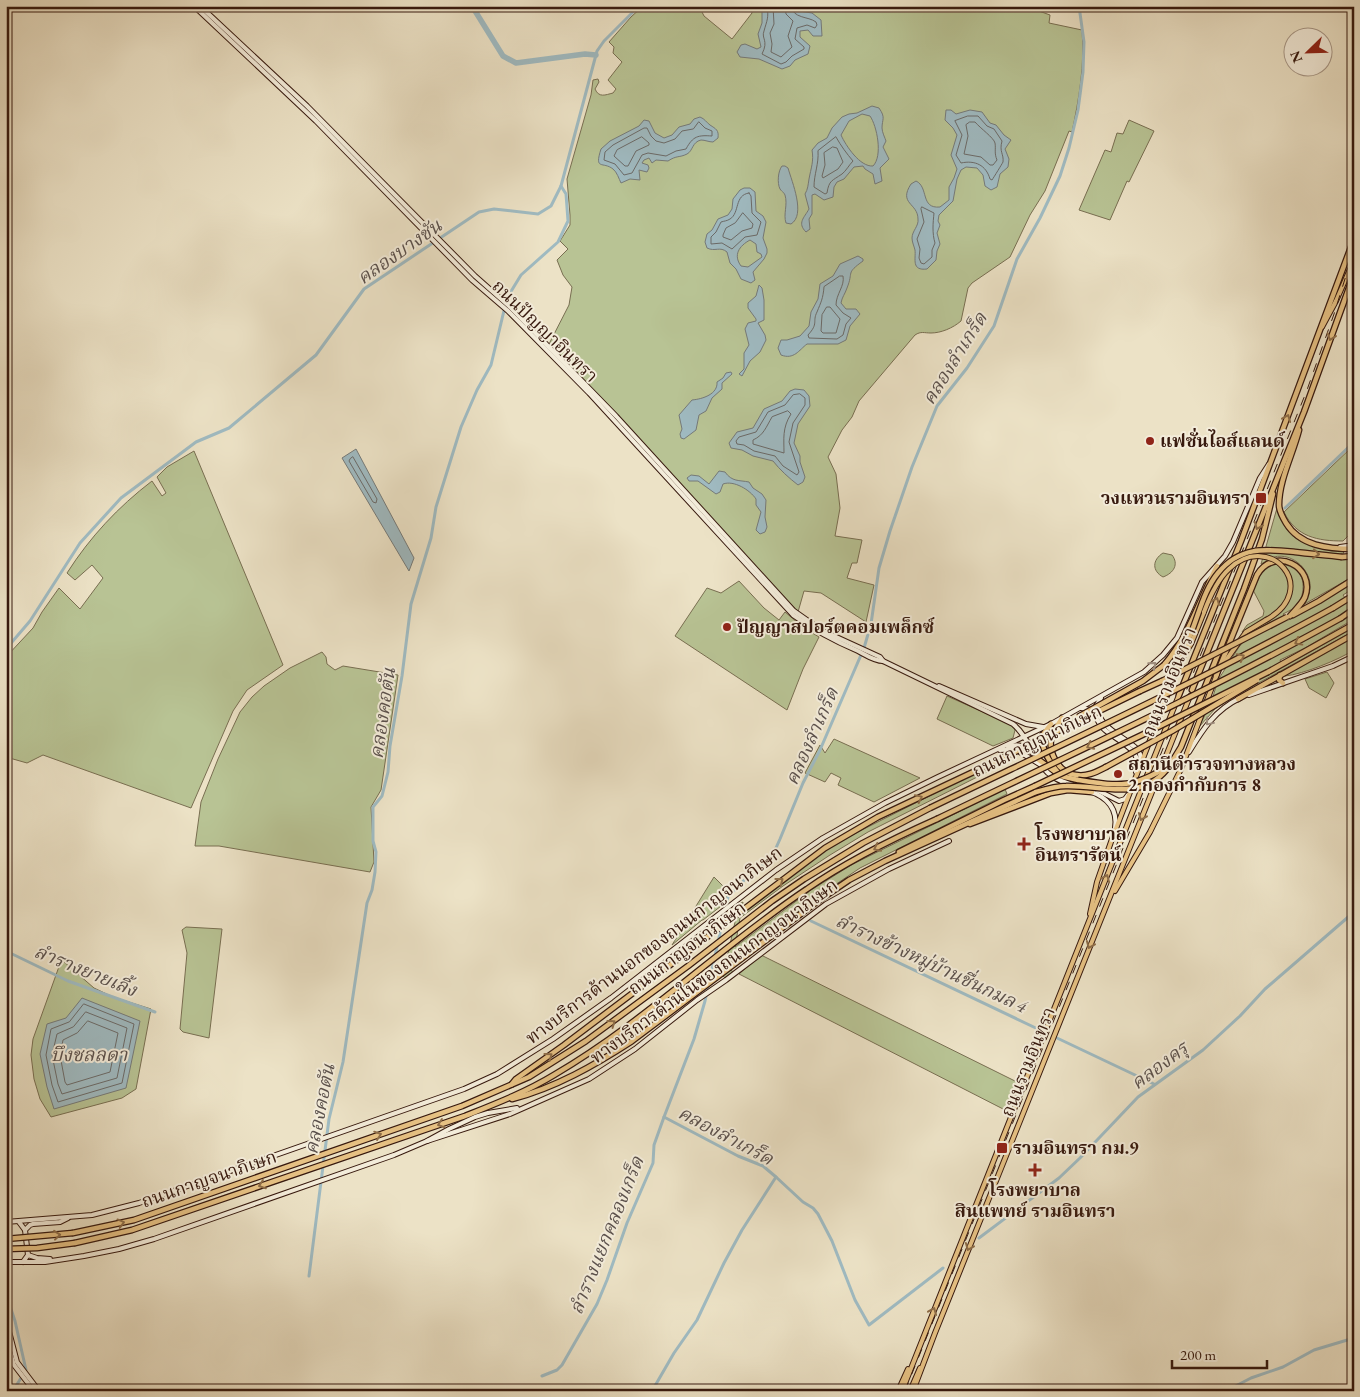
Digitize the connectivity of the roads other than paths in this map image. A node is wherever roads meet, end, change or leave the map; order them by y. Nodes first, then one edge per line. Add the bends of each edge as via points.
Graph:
1 (194, 6) edge
2 (200, 6) edge
3 (431, 234) junction
4 (1354, 238) edge
5 (1354, 260) edge
6 (1354, 274) edge
7 (1317, 332) junction
8 (1304, 412) junction
9 (1269, 464) junction
10 (1276, 480) junction
11 (1354, 545) edge
12 (1338, 548) junction
13 (1354, 549) edge
14 (1354, 556) edge
15 (1217, 566) junction
16 (1354, 579) edge
17 (1354, 595) edge
18 (1354, 609) edge
19 (1289, 617) junction
20 (1354, 624) edge
21 (1354, 634) edge
22 (1354, 656) edge
23 (1180, 662) junction
24 (1268, 672) junction
25 (1280, 675) junction
26 (1216, 676) junction
27 (1283, 683) junction
28 (935, 686) junction
29 (1192, 690) joint
30 (1108, 694) junction
31 (1179, 694) joint
32 (1238, 699) junction
33 (1081, 708) junction
34 (1062, 718) junction
35 (1051, 724) junction
36 (1017, 727) junction
37 (1043, 728) junction
38 (1058, 730) junction
39 (1024, 736) junction
40 (1015, 741) junction
41 (1004, 749) junction
42 (996, 751) junction
43 (1188, 754) junction
44 (1038, 758) junction
45 (1170, 764) junction
46 (1043, 766) junction
47 (1140, 768) junction
48 (1061, 776) junction
49 (1080, 788) junction
50 (1092, 792) junction
51 (955, 829) junction
52 (1112, 839) junction
53 (949, 841) dead end
54 (885, 861) junction
55 (1109, 900) junction
56 (1088, 924) junction
57 (511, 1085) junction
58 (503, 1101) junction
59 (522, 1108) junction
60 (488, 1113) junction
61 (490, 1121) junction
62 (427, 1141) junction
63 (68, 1218) junction
64 (6, 1222) edge
65 (19, 1222) junction
66 (25, 1230) junction
67 (6, 1238) edge
68 (6, 1249) edge
69 (28, 1255) junction
70 (53, 1260) junction
71 (6, 1262) edge
72 (23, 1262) junction
73 (6, 1320) edge
74 (6, 1340) edge
75 (19, 1370) junction
76 (29, 1382) junction
77 (34, 1391) edge
78 (39, 1391) edge
79 (900, 1391) edge
80 (912, 1391) edge

1 - 3 main road, ถนนปัญญาอินทรา
2 - 3 main road, ถนนปัญญาอินทรา via 307,106
3 - 28 main road, ถนนปัญญาอินทรา via 472,280 508,308 541,342 793,615 813,629
4 - 7 highway, ถนนรามอินทรา
5 - 7 main road via 1330,314
6 -> 8 highway, ถนนรามอินทรา
9 -> 7 highway, ถนนรามอินทรา
8 - 10 highway, ถนนรามอินทรา
8 - 12 highway via 1282,487 1280,509 1288,526 1300,539
9 - 15 main road, ทางบริการด้านนอกของถนนกาญจนาภิเษก via 1233,542
31 -> 9 highway, ถนนรามอินทรา
10 -> 29 highway, ถนนรามอินทรา
10 - 45 highway via 1262,540 1189,729
11 - 12 main road
12 - 13 highway
23 -> 14 highway, bridge via 1208,590 1223,567 1240,555 1264,549
30 -> 15 main road, ทางบริการด้านนอกของถนนกาญจนาภิเษก via 1144,672 1170,648 1202,582
15 - 38 highway, bridge via 1189,628 1164,665 1143,681
16 - 19 highway
57 -> 17 highway, ถนนกาญจนาภิเษก, bridge via 569,1053 772,901 879,834 1199,679
18 -> 58 highway, ถนนกาญจนาภิเษก, bridge via 1201,692 865,854 826,876 575,1062
19 - 26 highway via 1305,597 1304,576 1293,564 1273,562 1257,575
19 - 38 highway, bridge
20 - 24 highway
21 - 25 highway
22 - 27 main road
23 - 26 main road, bridge via 1215,587 1231,567 1258,556 1277,561 1285,568 1290,580 1289,598 1274,615 1246,632
23 - 47 main road
24 - 34 highway, bridge via 1214,707 1092,774 1075,775 1062,769 1051,751 1050,741
24 - 54 highway, bridge via 942,830
25 - 27 highway via 1279,680
25 - 32 highway
26 - 43 main road
27 - 32 main road
28 - 36 main road, ถนนปัญญาอินทรา
28 - 37 main road, ถนนปัญญาอินทรา
29 -> 55 main road, ถนนรามอินทรา
30 - 33 main road, ทางบริการด้านนอกของถนนกาญจนาภิเษก
30 - 47 main road via 1097,703 1098,712 1106,726 1137,749
56 -> 31 main road, ถนนรามอินทรา
32 -> 43 main road via 1212,718
33 - 34 main road, ทางบริการด้านนอกของถนนกาญจนาภิเษก
33 - 49 main road via 1091,710 1104,730 1132,749 1138,762 1127,797 1122,801 1094,788
34 - 35 main road, ทางบริการด้านนอกของถนนกาญจนาภิเษก
35 - 37 main road, ทางบริการด้านนอกของถนนกาญจนาภิเษก
35 - 48 highway via 1042,733 1042,745
36 - 39 main road, ถนนปัญญาอินทรา
36 - 40 main road via 1019,732
37 - 39 main road, ทางบริการด้านนอกของถนนกาญจนาภิเษก
57 -> 38 highway, bridge via 814,855 878,817
39 - 40 main road, ทางบริการด้านนอกของถนนกาญจนาภิเษก
39 - 44 main road, ถนนปัญญาอินทรา
40 - 42 main road, ทางบริการด้านนอกของถนนกาญจนาภิเษก
41 - 42 main road
41 - 44 main road via 1014,744 1021,745
41 - 46 main road via 1015,748
42 - 63 main road, ทางบริการด้านนอกของถนนกาญจนาภิเษก via 938,777 800,852 611,998 505,1070 464,1089 139,1203
43 - 55 main road via 1150,832
44 - 46 main road, ถนนปัญญาอินทรา
44 - 48 highway
45 - 48 highway, bridge via 1143,780 1129,784 1106,784
45 - 51 highway, bridge via 1152,782 1131,789 1056,787 1036,792
46 - 49 main road, ถนนปัญญาอินทรา via 1058,780
47 - 52 main road
49 - 50 main road, ถนนปัญญาอินทรา
50 - 51 highway via 1068,790 1051,793
50 - 52 main road, ถนนปัญญาอินทรา via 1114,809 1116,825
51 - 54 highway
52 - 56 main road via 1097,882
53 - 59 main road, ทางบริการด้านในของถนนกาญจนาภิเษก via 826,904 613,1064
54 - 58 highway via 833,890 632,1040 581,1071 538,1091
55 -> 80 main road, ถนนรามอินทรา
79 -> 56 main road, ถนนรามอินทรา
67 -> 57 highway, ถนนกาญจนาภิเษก, bridge via 73,1233 134,1220 468,1104
58 -> 68 highway, ถนนกาญจนาภิเษก, bridge via 132,1230 75,1243
59 - 60 main road, ทางบริการด้านในของถนนกาญจนาภิเษก
59 - 61 main road, ทางบริการด้านในของถนนกาญจนาภิเษก
60 - 61 main road via 494,1117
60 - 62 main road, ทางบริการด้านในของถนนกาญจนาภิเษก via 449,1128
61 - 62 main road, ทางบริการด้านในของถนนกาญจนาภิเษก
62 - 70 main road, ทางบริการด้านในของถนนกาญจนาภิเษก via 138,1244
63 - 65 main road, ทางบริการด้านนอกของถนนกาญจนาภิเษก
63 - 66 main road via 60,1222 33,1224
64 - 65 main road, ทางบริการด้านนอกของถนนกาญจนาภิเษก
65 - 66 main road
66 - 69 main road
69 - 70 main road
69 - 72 main road
70 - 72 main road, ทางบริการด้านในของถนนกาญจนาภิเษก
71 - 72 main road, ทางบริการด้านในของถนนกาญจนาภิเษก
73 - 75 main road
74 - 75 main road via 11,1358
75 - 76 main road
76 - 77 main road
76 - 78 main road

